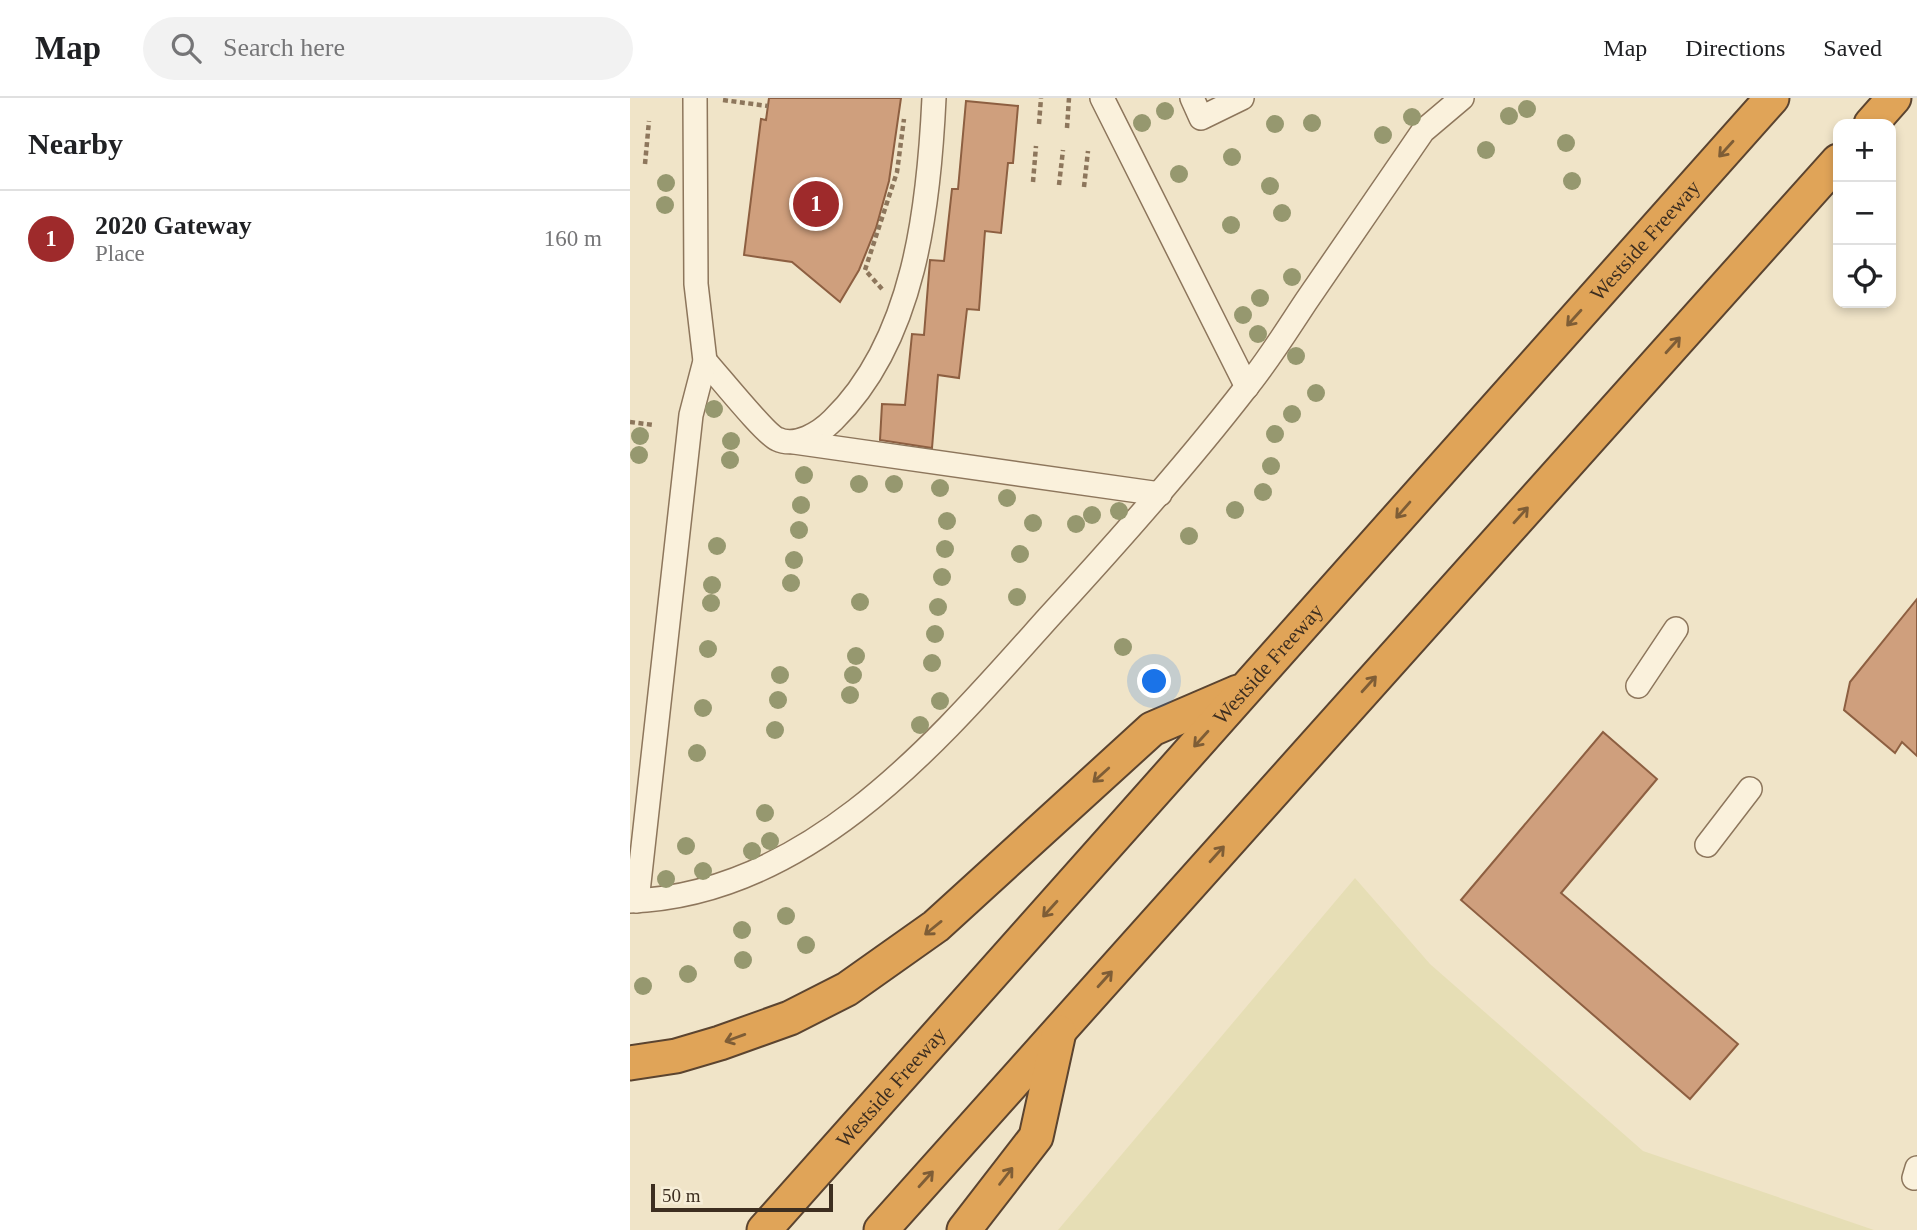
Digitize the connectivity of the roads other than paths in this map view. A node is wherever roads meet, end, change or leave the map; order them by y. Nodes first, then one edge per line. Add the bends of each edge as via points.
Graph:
1 (695, 98) edge
2 (934, 98) edge
3 (1102, 98) edge
4 (1192, 98) edge
5 (1242, 98) edge
6 (1772, 98) edge
7 (1894, 98) edge
8 (1460, 99) edge
9 (1875, 119) edge
10 (1833, 167) edge
11 (705, 361) junction
12 (1247, 387) junction
13 (794, 442) junction
14 (1160, 494) junction
15 (1676, 629) dead end
16 (1638, 686) dead end
17 (1247, 688) junction
18 (1750, 789) dead end
19 (1707, 845) dead end
20 (634, 901) edge
21 (1059, 1030) junction
22 (630, 1063) edge
23 (764, 1230) edge
24 (881, 1230) edge
25 (964, 1230) edge

1 - 11 lane via 696,284
2 - 13 lane via 932,172 922,229 898,314 850,403 823,430
3 - 12 lane
4 - 5 lane via 1201,118
6 -> 17 highway, Westside Freeway
7 - 9 highway
8 - 12 lane via 1423,131
21 -> 10 highway
11 - 13 lane via 775,439
11 - 20 lane via 691,415
12 - 14 lane
13 - 14 lane
14 - 20 lane via 960,716 860,808 799,849 720,887
15 - 16 lane
17 -> 22 highway via 1152,729 936,926 847,989 790,1018 720,1043
17 -> 23 highway, Westside Freeway
18 - 19 lane
24 -> 21 highway
25 -> 21 highway via 1036,1137

